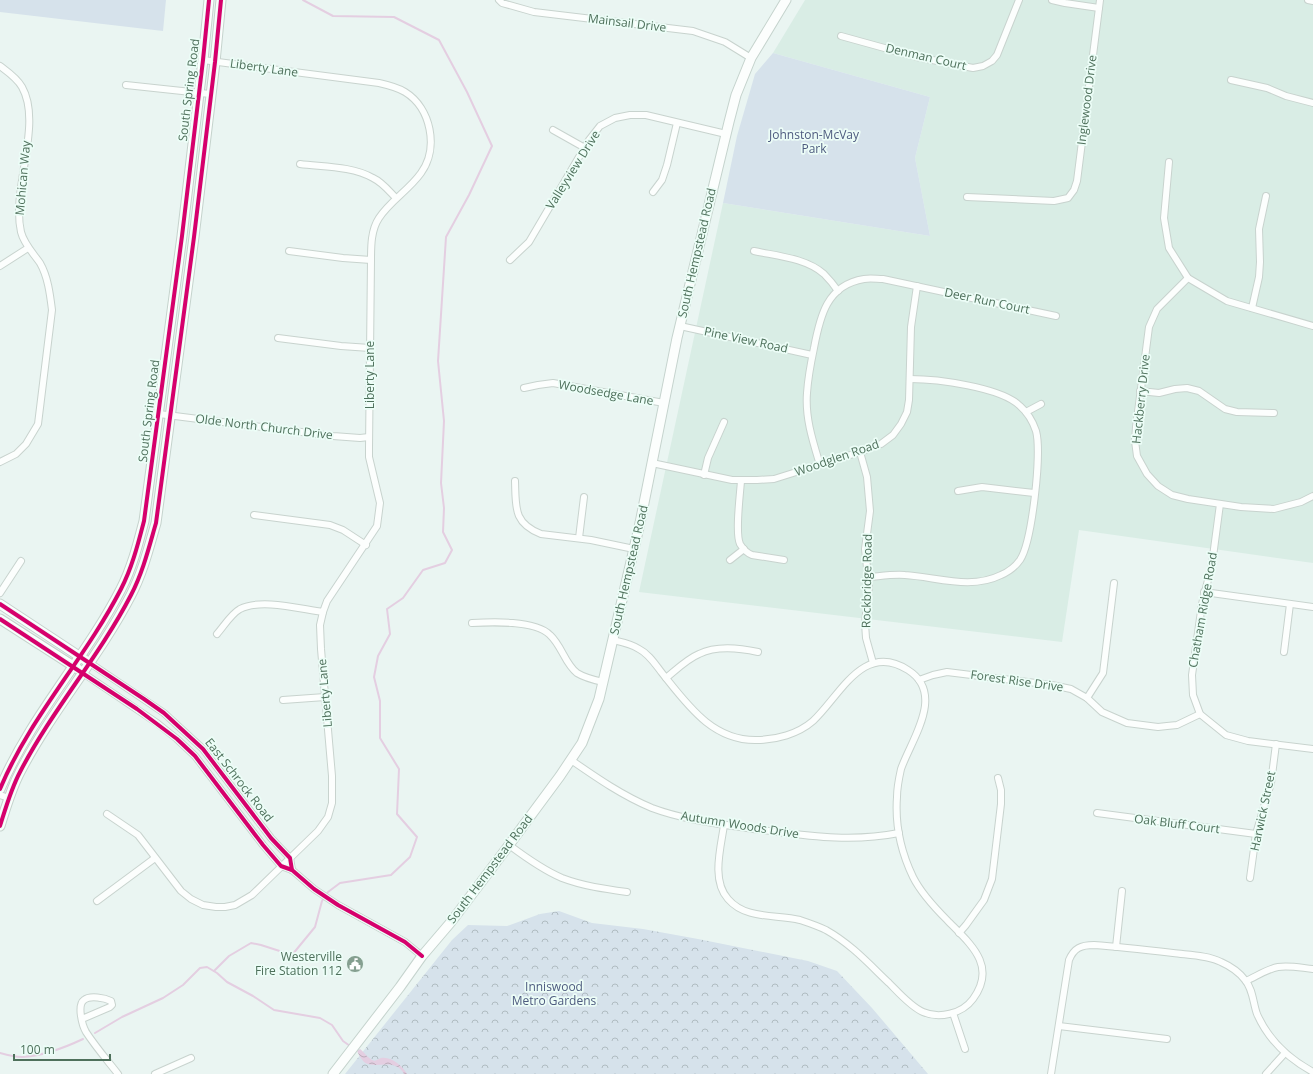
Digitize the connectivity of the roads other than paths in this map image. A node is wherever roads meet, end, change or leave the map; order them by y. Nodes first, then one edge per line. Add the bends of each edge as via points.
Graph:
1 (209, 0) edge
2 (221, 0) edge
3 (499, 0) edge
4 (786, 0) edge
5 (1019, 0) edge
6 (1052, 0) edge
7 (1100, 0) edge
8 (1308, 0) edge
9 (1313, 1) edge
10 (1099, 8) junction
11 (841, 36) dead end
12 (751, 58) junction
13 (204, 60) junction
14 (215, 62) junction
15 (0, 66) edge
16 (1231, 80) dead end
17 (126, 84) dead end
18 (199, 92) junction
19 (210, 94) junction
20 (1313, 103) edge
21 (677, 123) junction
22 (554, 130) dead end
23 (726, 134) junction
24 (585, 148) junction
25 (1169, 162) dead end
26 (300, 164) dead end
27 (188, 186) junction
28 (200, 187) junction
29 (653, 192) dead end
30 (1266, 196) dead end
31 (967, 197) dead end
32 (396, 198) junction
33 (28, 248) junction
34 (289, 251) dead end
35 (754, 251) dead end
36 (371, 260) junction
37 (510, 260) dead end
38 (0, 266) edge
39 (1188, 278) junction
40 (917, 286) junction
41 (838, 291) junction
42 (1252, 308) junction
43 (1056, 316) dead end
44 (680, 326) junction
45 (1313, 326) edge
46 (278, 338) dead end
47 (370, 348) junction
48 (812, 355) junction
49 (910, 379) junction
50 (524, 388) dead end
51 (1140, 391) junction
52 (664, 403) junction
53 (1041, 404) dead end
54 (1026, 412) junction
55 (1274, 413) dead end
56 (159, 414) junction
57 (170, 415) junction
58 (724, 422) dead end
59 (369, 437) junction
60 (860, 452) junction
61 (0, 462) edge
62 (652, 463) junction
63 (820, 465) junction
64 (704, 474) junction
65 (515, 481) dead end
66 (740, 481) junction
67 (958, 491) dead end
68 (1034, 493) junction
69 (1313, 496) edge
70 (584, 498) dead end
71 (1220, 504) junction
72 (254, 515) dead end
73 (579, 538) junction
74 (366, 545) junction
75 (634, 549) junction
76 (744, 550) junction
77 (730, 560) dead end
78 (784, 560) dead end
79 (21, 561) dead end
80 (869, 577) junction
81 (1114, 583) dead end
82 (1204, 592) junction
83 (0, 593) edge
84 (0, 604) edge
85 (1290, 604) junction
86 (1313, 607) edge
87 (323, 612) junction
88 (0, 618) edge
89 (472, 622) dead end
90 (217, 634) dead end
91 (613, 640) junction
92 (758, 652) dead end
93 (1284, 652) dead end
94 (80, 657) junction
95 (90, 663) junction
96 (873, 663) junction
97 (74, 666) junction
98 (83, 673) junction
99 (666, 678) junction
100 (919, 680) junction
101 (603, 682) junction
102 (325, 697) junction
103 (1087, 698) junction
104 (283, 700) dead end
105 (1200, 714) junction
106 (1276, 744) junction
107 (1313, 749) edge
108 (571, 760) junction
109 (998, 778) dead end
110 (0, 789) edge
111 (4, 797) edge
112 (1097, 813) dead end
113 (107, 814) dead end
114 (724, 825) junction
115 (0, 826) edge
116 (899, 833) junction
117 (1256, 834) junction
118 (509, 845) junction
119 (155, 858) junction
120 (290, 858) junction
121 (281, 866) junction
122 (292, 870) junction
123 (1250, 878) dead end
124 (1122, 891) dead end
125 (627, 892) dead end
126 (98, 901) dead end
127 (960, 933) junction
128 (1116, 947) junction
129 (422, 956) junction
130 (1313, 969) edge
131 (1246, 981) junction
132 (953, 1013) junction
133 (82, 1019) junction
134 (1059, 1026) junction
135 (1167, 1039) dead end
136 (965, 1049) dead end
137 (1285, 1054) junction
138 (191, 1058) dead end
139 (1313, 1072) edge
140 (118, 1074) edge
141 (155, 1074) edge
142 (333, 1074) edge
143 (1051, 1074) edge
144 (1266, 1074) edge

1 - 13 main road, South Spring Road
2 - 14 main road, South Spring Road
3 - 12 street, Mainsail Drive via 534,12 693,31 725,42
4 - 12 main road, South Hempstead Road
5 - 11 street, Denman Court via 997,55 983,66 973,68 938,62
6 - 10 street
7 - 10 street, Inglewood Drive
8 - 9 street
10 - 31 street, Inglewood Drive via 1074,190 1068,198 1052,201
12 - 23 main road, South Hempstead Road via 736,95
13 - 14 street, Liberty Lane
13 - 18 main road, South Spring Road
14 - 19 main road, South Spring Road
14 - 32 street, Liberty Lane via 379,83 406,92 429,123 431,146 420,174
15 - 33 street, Mohican Way via 22,86 29,112 19,203 21,233
16 - 20 street via 1267,88
17 - 18 street
18 - 19 street
18 - 27 main road, South Spring Road
19 - 28 main road, South Spring Road
21 - 23 street, Valleyview Drive
21 - 24 street, Valleyview Drive via 646,116 630,115 615,118 600,126
21 - 29 street via 662,180
22 - 24 street
23 - 44 main road, South Hempstead Road
24 - 37 street, Valleyview Drive via 530,242
25 - 39 street via 1164,218 1169,248
26 - 32 street via 363,173 374,178
27 - 28 main road
27 - 56 main road, South Spring Road
28 - 57 main road, South Spring Road
30 - 42 street via 1259,229 1259,277
32 - 36 street, Liberty Lane via 374,227
33 - 38 street
33 - 61 street, Mohican Way via 40,264 46,279 52,310 38,424 26,444 16,454
34 - 36 street
35 - 41 street via 795,259 815,268 824,274
36 - 47 street, Liberty Lane
39 - 42 street via 1227,301
39 - 51 street, Hackberry Drive via 1157,309 1149,327
40 - 41 street, Deer Run Court via 883,279 864,279
40 - 43 street, Deer Run Court
40 - 49 street, Woodglen Road via 911,327
41 - 48 street via 822,312
42 - 45 street
44 - 48 street, Pine View Road
44 - 52 main road, South Hempstead Road
46 - 47 street
47 - 59 street, Liberty Lane
48 - 63 street via 806,394 812,437
49 - 54 street via 939,380 991,391 1005,396
49 - 60 street, Woodglen Road via 907,412 901,424 893,435 881,444
50 - 52 street, Woodsedge Lane via 553,383
51 - 55 street via 1159,393 1187,388 1199,392 1225,410
51 - 71 street, Hackberry Drive via 1135,441 1137,456 1147,474 1158,486 1172,495
52 - 62 main road, South Hempstead Road
53 - 54 street
54 - 68 street via 1036,433 1038,456
56 - 57 street, Olde North Church Drive
56 - 94 main road, South Spring Road via 144,521 134,558 121,589
57 - 59 street, Olde North Church Drive via 333,436
57 - 95 main road, South Spring Road via 156,523 145,561 132,594
58 - 64 street via 708,458
59 - 74 street, Liberty Lane via 369,457 380,510 377,526
60 - 63 street, Woodglen Road
60 - 80 street, Rockbridge Road via 867,477 870,511 865,549
62 - 64 street, Woodglen Road
62 - 75 main road, South Hempstead Road
63 - 66 street, Woodglen Road via 774,479
64 - 66 street, Woodglen Road
65 - 73 street via 516,509 524,524 541,534
66 - 76 street via 738,534
67 - 68 street via 982,487
68 - 80 street via 1025,550 1011,570 978,582 904,574
69 - 71 street, Hackberry Drive via 1274,509
70 - 73 street
71 - 82 street, Chatham Ridge Road via 1212,564
72 - 74 street via 330,525
73 - 75 street
74 - 87 street, Liberty Lane
75 - 91 main road, South Hempstead Road
76 - 77 street
76 - 78 street via 752,555
79 - 83 street
80 - 96 street, Rockbridge Road via 865,623
81 - 103 street via 1103,673
82 - 85 street
82 - 105 street, Chatham Ridge Road via 1192,675 1193,695
84 - 94 main road, East Schrock Road
85 - 86 street
85 - 93 street
87 - 90 street via 265,604 253,605 240,609
87 - 102 street, Liberty Lane via 320,631
88 - 97 main road, East Schrock Road
89 - 101 street via 501,622 538,628 549,634 558,644 577,673
91 - 99 street via 637,647
91 - 101 main road, South Hempstead Road
92 - 99 street via 745,649 714,649 699,654
94 - 95 main road, East Schrock Road
94 - 97 main road, South Spring Road
95 - 98 main road, South Spring Road
95 - 120 street, East Schrock Road via 164,713 185,731 203,749 271,838
96 - 99 street via 854,674 811,722 795,732 755,741 736,738 717,730 700,718
96 - 100 street via 887,662 899,665
97 - 98 main road, East Schrock Road
97 - 110 main road, South Spring Road via 28,734
98 - 111 main road, South Spring Road
98 - 121 street, East Schrock Road via 177,739 199,761
100 - 103 street, Forest Rise Drive via 940,673 962,673 1052,685 1071,689
100 - 116 street via 925,700 924,714 901,770 897,798
101 - 108 main road, South Hempstead Road via 582,742
102 - 104 street
102 - 120 street, Liberty Lane via 332,803 328,817 318,831
103 - 105 street, Forest Rise Drive via 1102,712 1127,723 1158,727 1177,725
105 - 106 street via 1226,735 1248,741
106 - 107 street
106 - 117 street, Harwick Street via 1271,783
108 - 114 street, Autumn Woods Drive via 626,796 653,808
108 - 118 main road, South Hempstead Road
109 - 127 street via 1001,804 992,879 984,900
111 - 115 main road, South Spring Road
112 - 117 street, Oak Bluff Court
113 - 119 street, Liberty Lane via 138,835
114 - 116 street, Autumn Woods Drive via 834,838 862,838
114 - 132 street via 718,868 720,884 726,898 740,910 757,915 800,920 825,930 861,956 922,1012 938,1016
116 - 127 street via 904,854 923,893
117 - 123 street, Harwick Street
118 - 125 street via 562,878
118 - 129 main road, South Hempstead Road
119 - 121 street, Liberty Lane via 191,900 204,906 216,907 235,905 244,901
119 - 126 street
120 - 121 street, Liberty Lane
120 - 122 street
121 - 122 street, East Schrock Road
122 - 129 street, East Schrock Road via 338,905 405,942
124 - 128 street
127 - 132 street via 976,950 982,976 974,998
128 - 131 street via 1199,956 1220,961
128 - 134 street via 1087,945 1071,954
129 - 142 main road, South Hempstead Road
130 - 131 street via 1279,967
131 - 137 street via 1265,1028
132 - 136 street
133 - 133 street via 80,1008 86,998 111,1001 110,1007
133 - 140 street via 84,1030
134 - 135 street
134 - 143 street
137 - 139 street
137 - 144 street
138 - 141 street

